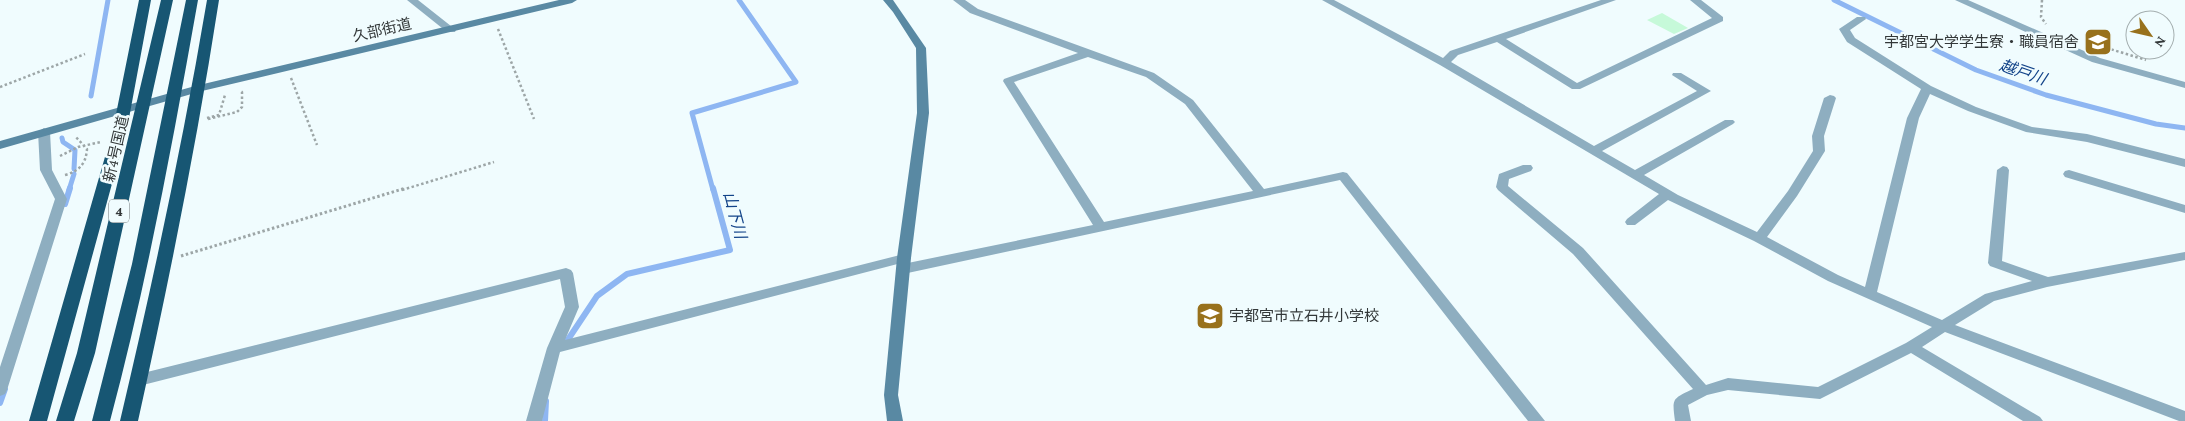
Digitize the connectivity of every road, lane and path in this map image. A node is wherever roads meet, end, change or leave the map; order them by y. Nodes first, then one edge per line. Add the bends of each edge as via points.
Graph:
1 (145, 0) edge
2 (167, 0) edge
3 (192, 0) edge
4 (213, 0) edge
5 (412, 0) edge
6 (572, 0) edge
7 (888, 0) edge
8 (958, 0) edge
9 (1327, 0) edge
10 (1611, 0) edge
11 (1695, 0) edge
12 (1960, 0) edge
13 (2042, 0) edge
14 (494, 19) junction
15 (1861, 19) dead end
16 (2051, 27) dead end
17 (451, 30) junction
18 (1498, 38) junction
19 (2096, 45) dead end
20 (1088, 53) junction
21 (85, 54) dead end
22 (2152, 62) dead end
23 (1444, 63) junction
24 (287, 68) junction
25 (1676, 75) dead end
26 (2185, 85) edge
27 (0, 86) edge
28 (199, 88) junction
29 (1927, 88) junction
30 (234, 90) dead end
31 (225, 94) dead end
32 (1830, 98) dead end
33 (123, 110) junction
34 (219, 115) dead end
35 (208, 119) dead end
36 (534, 119) dead end
37 (1729, 122) dead end
38 (44, 132) junction
39 (74, 134) dead end
40 (317, 145) dead end
41 (0, 146) edge
42 (78, 147) dead end
43 (1593, 151) junction
44 (56, 162) dead end
45 (494, 162) dead end
46 (2185, 163) edge
47 (1527, 168) dead end
48 (2003, 170) dead end
49 (60, 174) dead end
50 (2069, 174) dead end
51 (1635, 175) junction
52 (1261, 194) junction
53 (1667, 194) junction
54 (2185, 208) edge
55 (1631, 222) dead end
56 (1101, 227) junction
57 (1759, 238) junction
58 (2185, 256) edge
59 (166, 260) junction
60 (904, 264) junction
61 (2047, 282) junction
62 (1870, 294) junction
63 (1942, 326) junction
64 (1911, 347) junction
65 (554, 348) junction
66 (139, 380) junction
67 (0, 390) edge
68 (1703, 391) junction
69 (2185, 417) edge
70 (38, 421) edge
71 (65, 421) edge
72 (101, 421) edge
73 (129, 421) edge
74 (534, 421) edge
75 (895, 421) edge
76 (1537, 421) edge
77 (1683, 421) edge
78 (2035, 421) edge

1 - 33 highway
2 - 71 highway, 新4号国道 / 4 via 86,353
3 - 72 highway, 4 via 157,187 122,346
4 - 28 highway
5 - 17 street
6 - 14 street, 久部街道
7 - 60 street via 921,48 923,113
8 - 20 street via 974,11
9 - 23 street
10 - 18 street
11 - 18 street via 1719,19 1576,87
12 - 26 street via 2096,60
13 - 16 path via 2041,17
14 - 17 street, 久部街道
14 - 36 path
15 - 29 street via 1844,29 1851,40
17 - 24 street, 久部街道
18 - 23 street via 1454,53
19 - 22 path
20 - 52 street via 1150,75 1189,102
20 - 56 street via 1008,81
21 - 27 path
23 - 43 street
24 - 28 street, 久部街道
24 - 40 path
25 - 43 street via 1705,92
28 - 33 street, 久部街道
28 - 59 highway
29 - 46 street via 2030,130 2087,138
29 - 62 street via 1913,118
30 - 35 path via 242,92 242,107 237,112
31 - 34 path
32 - 57 street via 1818,136 1819,151
33 - 38 street, 久部街道
33 - 70 highway
37 - 51 street
38 - 41 street, 久部街道
38 - 67 street via 46,170 62,200
39 - 49 path via 87,149 86,161 81,169
42 - 44 path via 60,156
43 - 51 street
45 - 59 path
47 - 68 street via 1503,177 1502,188 1578,251
48 - 61 street via 1995,262
50 - 54 street
51 - 53 street
52 - 56 street
52 - 76 street via 1343,176
53 - 55 street
53 - 57 street
56 - 60 street
57 - 62 street
58 - 61 street
59 - 66 highway
60 - 65 street
60 - 75 street via 891,395
61 - 63 street via 1990,297
62 - 63 street
63 - 64 street
63 - 69 street
64 - 68 street via 1820,393 1728,384
64 - 78 street
65 - 66 street via 572,307 566,273
65 - 74 street
66 - 73 highway
68 - 77 street via 1680,402

